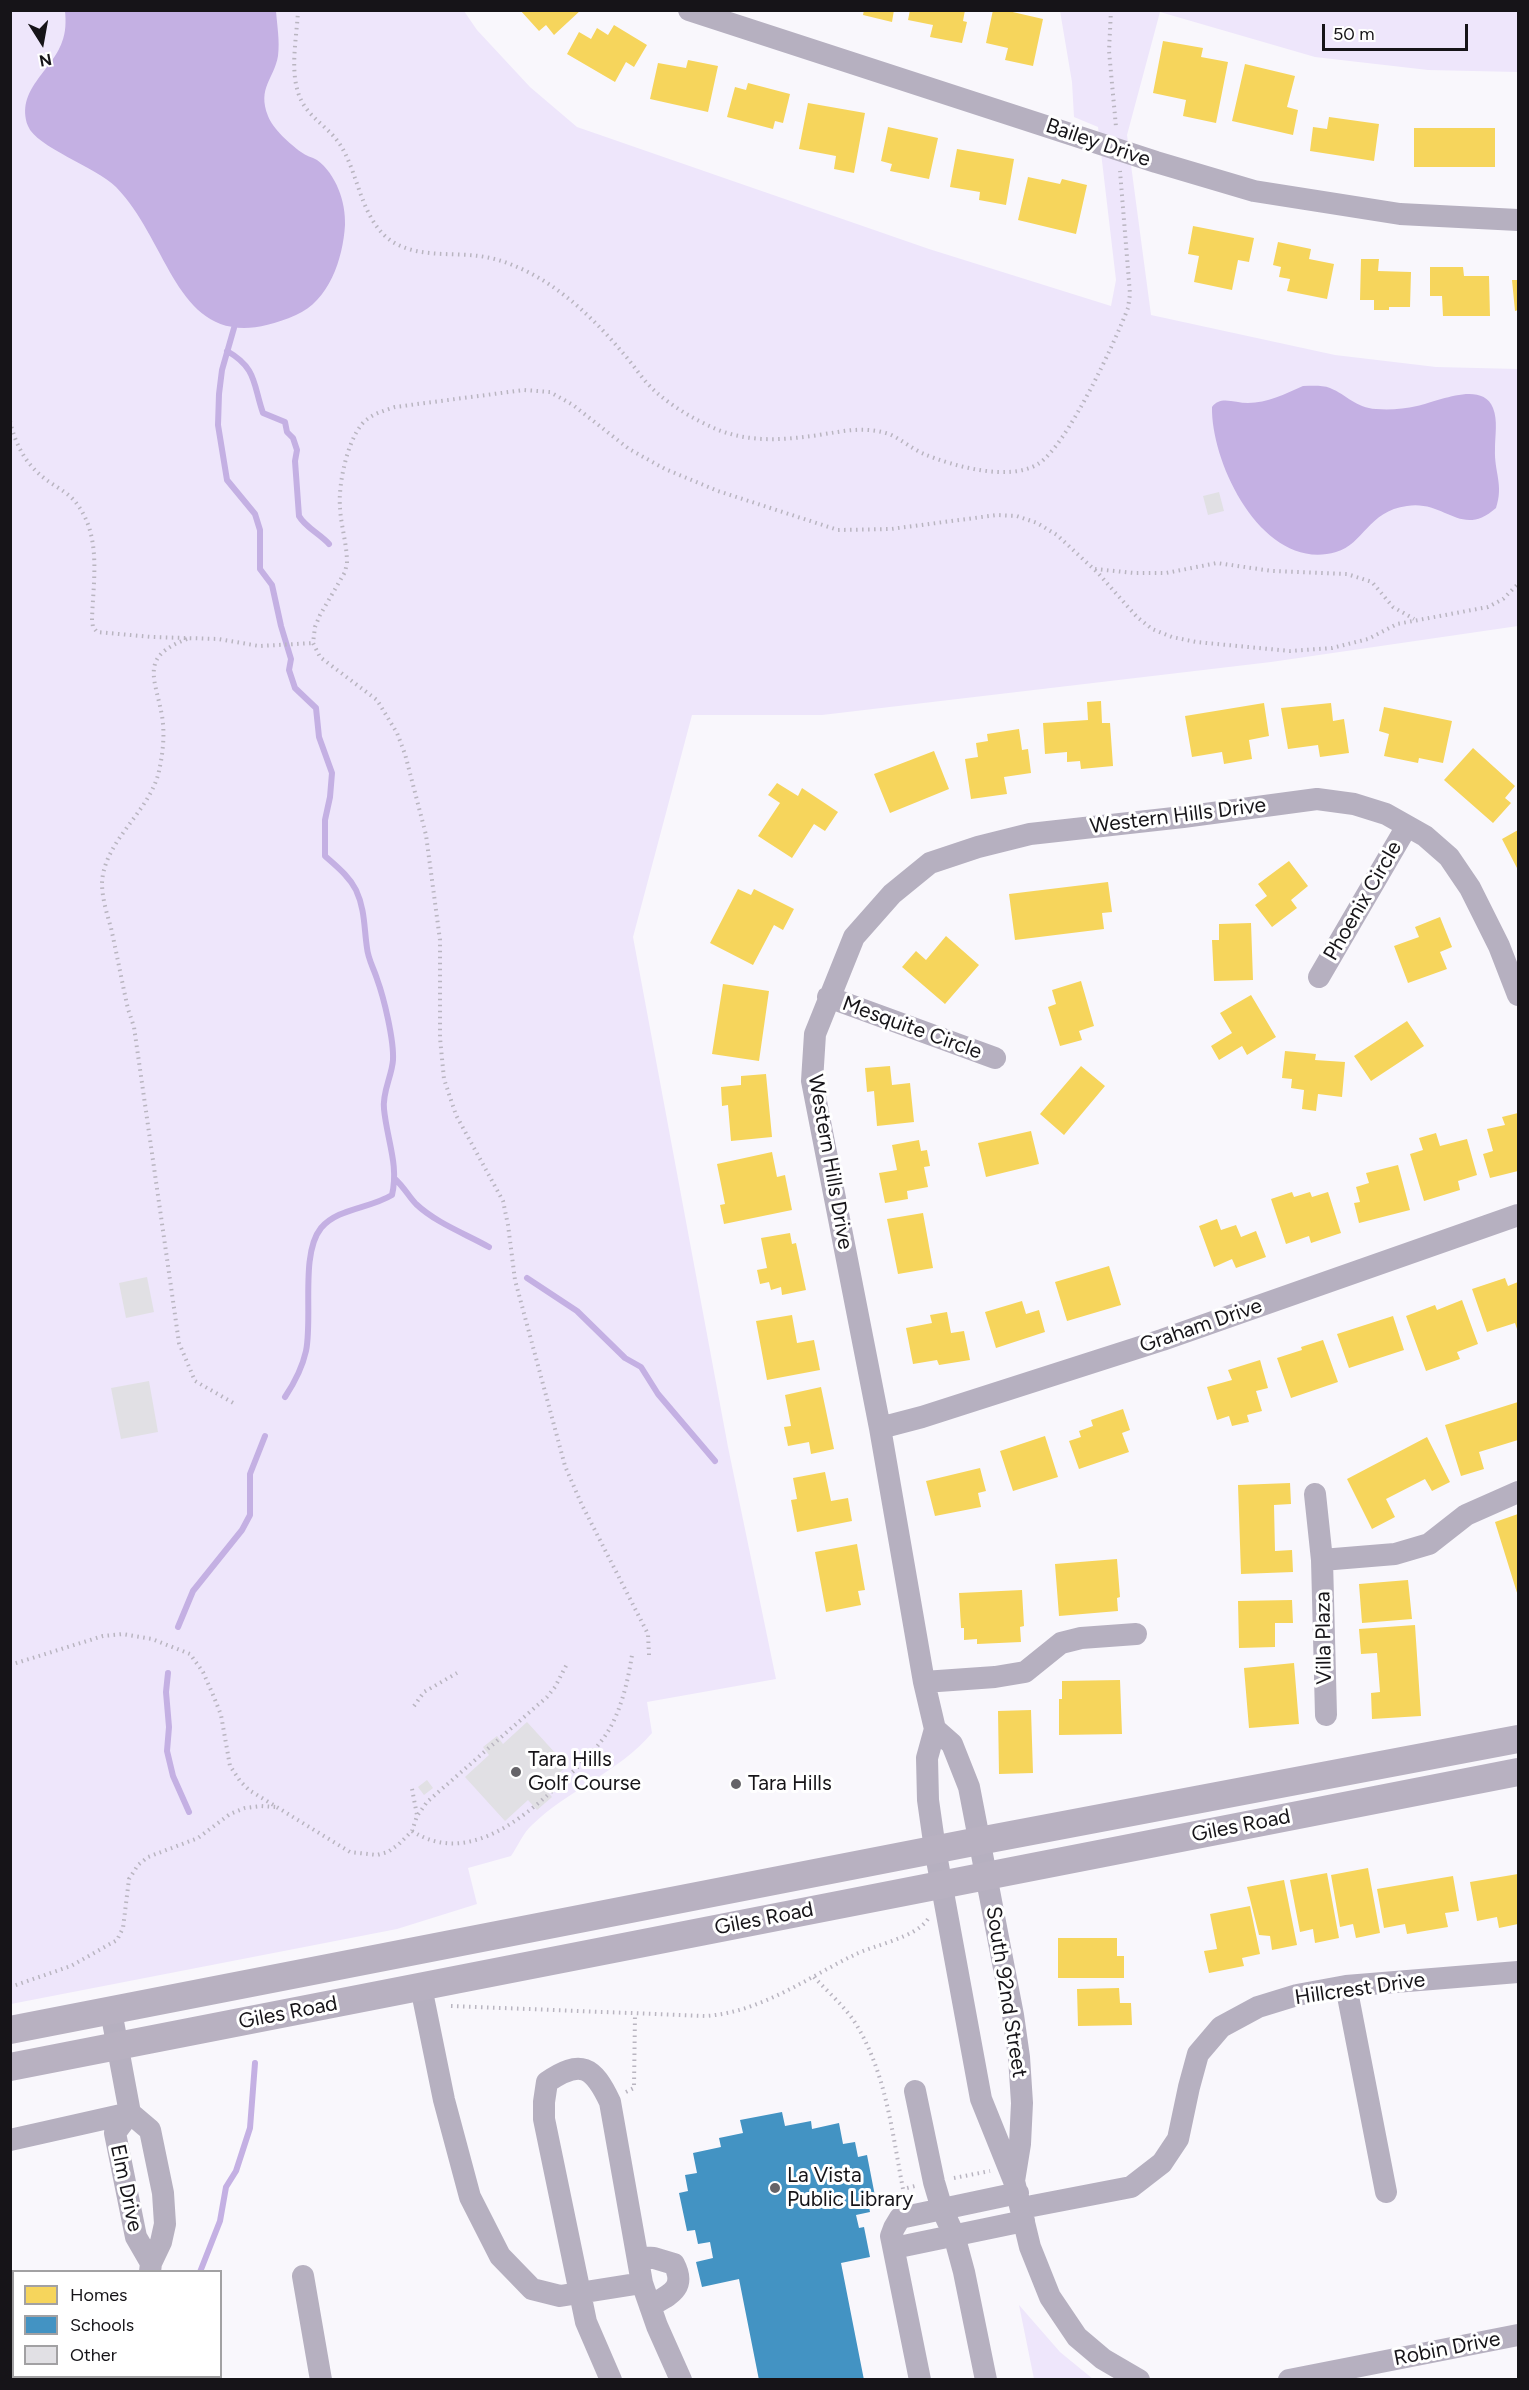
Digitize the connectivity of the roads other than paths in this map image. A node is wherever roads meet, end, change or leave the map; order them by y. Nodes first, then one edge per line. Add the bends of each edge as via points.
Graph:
1 (689, 10) edge
2 (1518, 220) edge
3 (1407, 826) junction
4 (1319, 977) dead end
5 (1518, 995) edge
6 (828, 997) junction
7 (995, 1058) dead end
8 (1518, 1215) edge
9 (880, 1428) junction
10 (1518, 1492) edge
11 (1315, 1494) dead end
12 (1322, 1560) junction
13 (1136, 1634) dead end
14 (924, 1682) junction
15 (1326, 1715) dead end
16 (935, 1729) junction
17 (1518, 1738) edge
18 (1518, 1772) edge
19 (979, 1841) junction
20 (935, 1849) junction
21 (986, 1875) junction
22 (943, 1884) junction
23 (1518, 1972) edge
24 (1346, 1986) junction
25 (423, 1996) junction
26 (111, 2011) junction
27 (10, 2030) edge
28 (119, 2046) junction
29 (10, 2067) edge
30 (915, 2091) dead end
31 (130, 2114) junction
32 (10, 2140) edge
33 (1386, 2192) dead end
34 (1019, 2201) junction
35 (942, 2209) junction
36 (954, 2235) junction
37 (894, 2248) junction
38 (638, 2257) junction
39 (151, 2267) edge
40 (303, 2276) dead end
41 (642, 2283) junction
42 (580, 2293) junction
43 (650, 2306) junction
44 (1518, 2335) edge
45 (1299, 2378) edge
46 (321, 2379) edge
47 (611, 2379) edge
48 (681, 2379) edge
49 (920, 2379) edge
50 (986, 2379) edge
51 (1139, 2379) edge

1 - 2 street, Bailey Drive via 1254,191 1400,214
3 - 4 street, Phoenix Circle
3 - 5 street, Western Hills Drive via 1449,857 1470,888
3 - 6 street, Western Hills Drive via 1386,814 1354,804 1317,798 1030,834 978,847 930,863 892,894 854,937
6 - 7 street, Mesquite Circle
6 - 9 street, Western Hills Drive via 815,1034 812,1081
8 - 9 street, Graham Drive via 1162,1340
9 - 14 street, Western Hills Drive
10 - 12 street, Villa Plaza via 1466,1515 1429,1544 1395,1554
11 - 12 street, Villa Plaza
12 - 15 street, Villa Plaza
13 - 14 street via 1061,1642 1025,1672
14 - 16 street, Western Hills Drive
16 - 19 street, Western Hills Drive via 952,1744 969,1787
16 - 20 street, Western Hills Drive via 927,1758
17 - 19 main road, Giles Road
18 - 21 main road, Giles Road
19 - 20 main road, Giles Road
19 - 21 street, Western Hills Drive
20 - 22 street, Western Hills Drive
20 - 26 main road, Giles Road
21 - 22 main road, Giles Road
21 - 34 street, South 92nd Street via 1019,2057
22 - 25 main road, Giles Road
22 - 34 street, South 92nd Street via 981,2098
23 - 24 street, Hillcrest Drive
24 - 33 street
24 - 34 street, Hillcrest Drive via 1258,2007 1221,2027 1198,2054 1178,2139 1162,2163 1131,2187
25 - 28 main road, Giles Road
25 - 42 street via 444,2100 471,2197 500,2256 532,2289 560,2296
26 - 27 main road, Giles Road
26 - 28 street, Elm Drive
28 - 29 main road, Giles Road
28 - 31 street, Elm Drive
30 - 35 street
31 - 32 street
31 - 39 street, Elm Drive via 115,2133 136,2237
31 - 39 street, Elm Drive via 150,2130 163,2193 165,2224
34 - 35 street
34 - 36 street
34 - 51 street, South 92nd Street via 1030,2247 1050,2297 1077,2337 1103,2359
35 - 36 street
35 - 37 street via 900,2218 891,2236
36 - 37 street
36 - 50 street
37 - 49 street
38 - 41 street
38 - 42 street via 610,2102 600,2080 584,2068 566,2069 547,2082 544,2119
38 - 43 street via 674,2264 679,2274 678,2285 671,2294
40 - 46 street
41 - 42 street
41 - 43 street
42 - 47 street via 586,2322
43 - 48 street
44 - 45 street, Robin Drive

